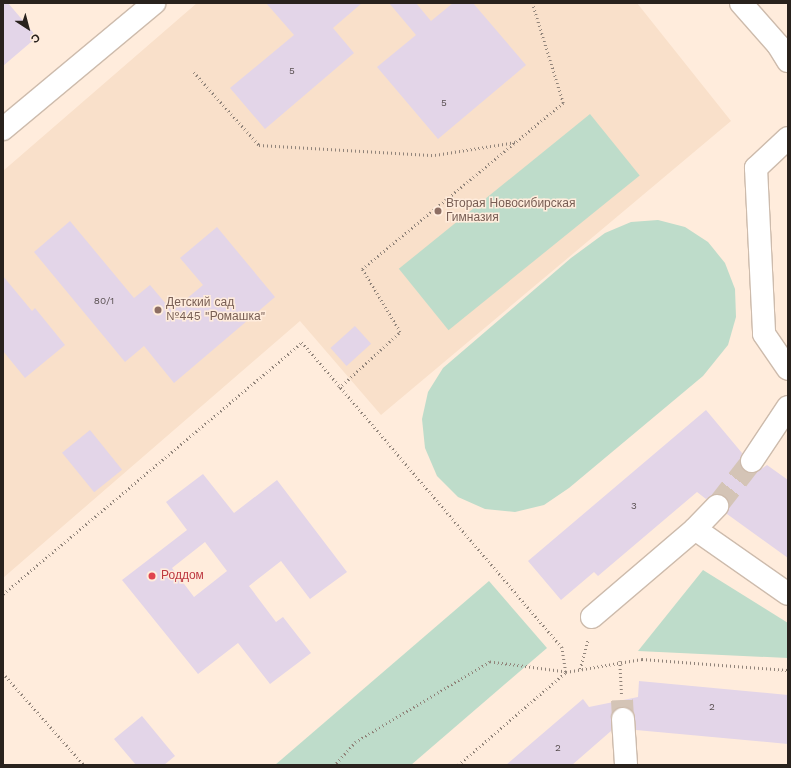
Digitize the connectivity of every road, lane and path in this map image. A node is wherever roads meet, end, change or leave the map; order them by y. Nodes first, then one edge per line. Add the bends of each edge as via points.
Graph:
1 (154, 3) edge
2 (532, 3) edge
3 (741, 3) edge
4 (788, 61) edge
5 (194, 72) dead end
6 (3, 130) edge
7 (788, 138) edge
8 (516, 142) junction
9 (788, 368) edge
10 (339, 388) junction
11 (788, 407) edge
12 (752, 461) tunnel mouth
13 (717, 506) tunnel mouth
14 (695, 529) junction
15 (3, 594) edge
16 (788, 594) edge
17 (592, 616) joint
18 (620, 661) junction
19 (580, 669) junction
20 (788, 670) edge
21 (566, 672) junction
22 (3, 673) edge
23 (623, 710) joint
24 (84, 765) edge
25 (335, 765) edge
26 (458, 765) edge
27 (626, 765) edge
28 (635, 765) edge

1 - 6 street
2 - 8 path via 564,103
3 - 4 street via 778,45
5 - 8 path via 259,145 435,155
7 - 9 street via 756,168 764,334
8 - 10 path via 362,269 400,332
10 - 15 path via 302,342
10 - 21 path via 562,647
11 - 12 street
13 - 14 street
14 - 16 street
14 - 17 street
17 - 19 path
18 - 19 path
18 - 20 path via 642,659
18 - 23 path
19 - 21 path
21 - 25 path via 490,662 356,742
21 - 26 path
22 - 24 path
23 - 27 street
27 - 28 street

